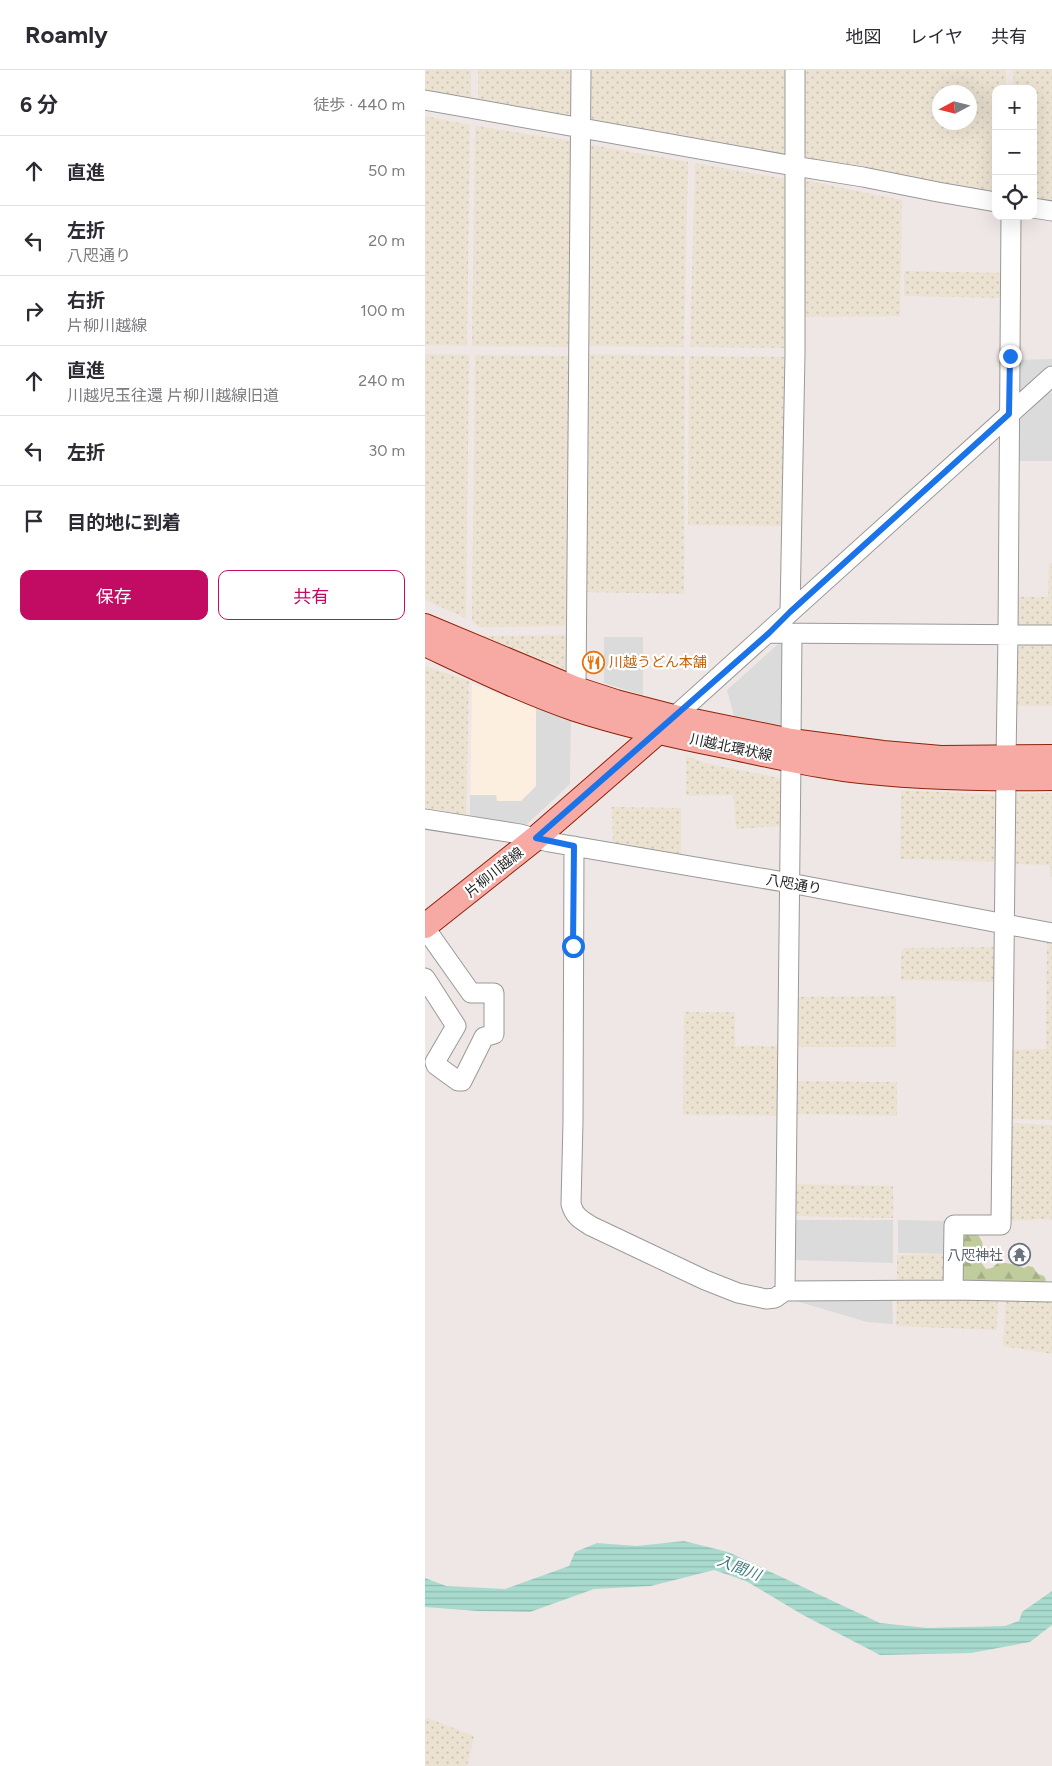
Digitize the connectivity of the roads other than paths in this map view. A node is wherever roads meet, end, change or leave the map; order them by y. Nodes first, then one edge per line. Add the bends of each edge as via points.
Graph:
1 (581, 70) edge
2 (795, 70) edge
3 (425, 100) edge
4 (581, 128) junction
5 (794, 166) junction
6 (992, 201) edge
7 (1037, 209) edge
8 (1052, 211) edge
9 (1011, 220) edge
10 (1052, 376) edge
11 (1009, 414) junction
12 (790, 612) junction
13 (425, 626) edge
14 (769, 633) junction
15 (792, 633) junction
16 (1008, 635) junction
17 (1052, 636) edge
18 (425, 644) edge
19 (576, 689) junction
20 (666, 725) junction
21 (791, 751) junction
22 (1052, 757) edge
23 (1006, 768) junction
24 (1052, 778) edge
25 (425, 819) edge
26 (536, 838) junction
27 (574, 846) junction
28 (790, 883) junction
29 (1006, 925) junction
30 (425, 927) edge
31 (1052, 933) edge
32 (425, 978) edge
33 (953, 1290) junction
34 (785, 1291) junction
35 (1052, 1292) edge

1 - 4 street
2 - 5 street
3 - 4 street
4 - 5 street
4 - 19 street
5 - 6 street
5 - 12 street via 795,354
7 - 8 street
9 - 11 street
10 - 11 street
11 - 12 street
11 - 16 street
12 - 14 street
13 - 19 main road, 川越北環状線
14 - 15 street
14 - 20 street
15 - 16 street
15 - 21 street
16 - 17 street
16 - 23 street
18 - 20 main road, 川越北環状線 via 573,708 615,722
19 - 20 main road, 川越北環状線 via 616,702
20 - 21 main road, 川越北環状線
20 - 26 main road, 片柳川越線
21 - 23 main road, 川越北環状線 via 833,748
21 - 28 street
22 - 23 main road, 川越北環状線
23 - 24 main road, 川越北環状線
23 - 29 street
25 - 26 street, 八咫通り
26 - 27 street, 八咫通り
26 - 30 main road, 片柳川越線
27 - 28 street, 八咫通り
27 - 34 street via 573,1210 577,1217 591,1226 738,1293 766,1299 775,1298
28 - 29 street, 八咫通り
28 - 34 street
29 - 31 street, 八咫通り
29 - 33 street via 1001,1225 954,1226
30 - 32 street via 471,993 494,993 494,1034 484,1037 462,1081 436,1065 456,1026
33 - 34 street
33 - 35 street

